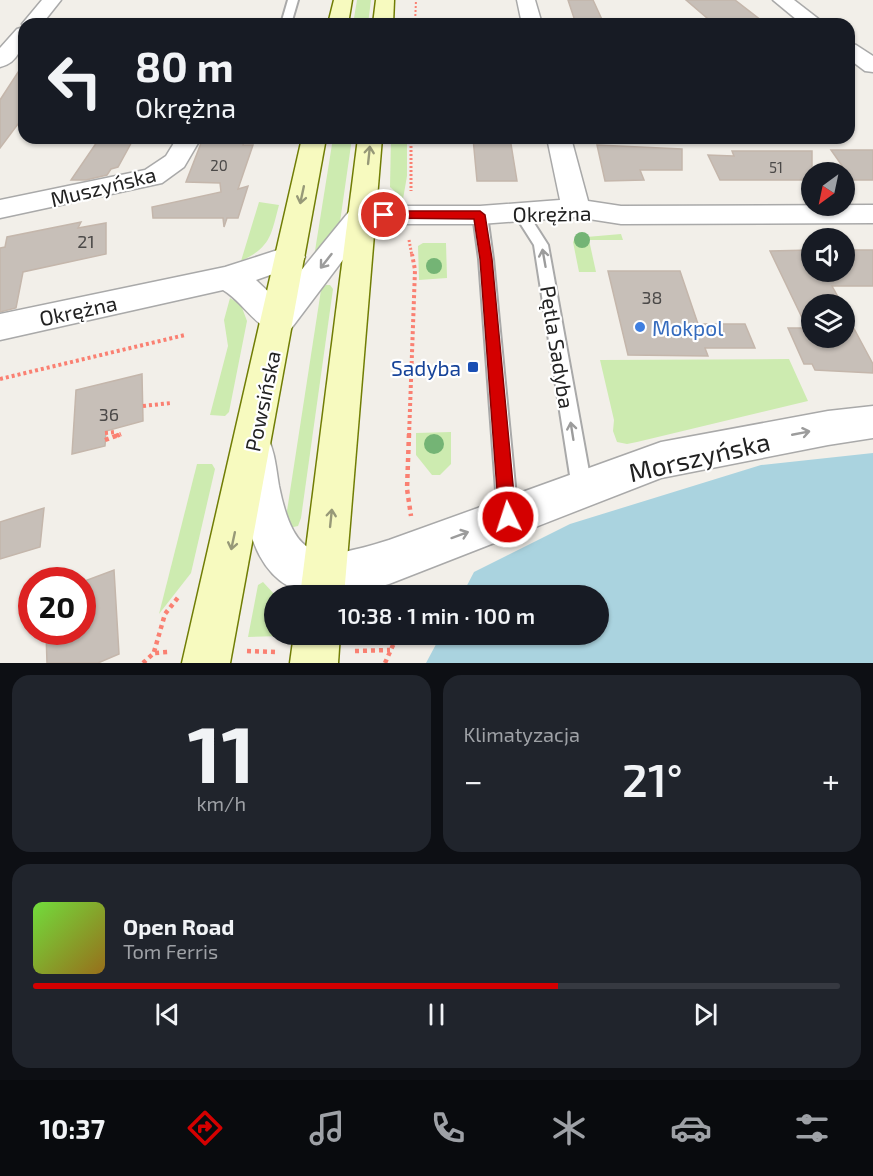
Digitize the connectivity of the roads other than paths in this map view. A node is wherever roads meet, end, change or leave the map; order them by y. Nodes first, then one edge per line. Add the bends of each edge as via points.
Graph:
1 (52, 0) edge
2 (292, 0) edge
3 (343, 0) edge
4 (385, 0) edge
5 (526, 0) edge
6 (782, 0) edge
7 (37, 18) edge
8 (288, 18) edge
9 (339, 18) edge
10 (384, 18) edge
11 (530, 18) edge
12 (806, 18) edge
13 (18, 40) edge
14 (855, 53) edge
15 (0, 60) edge
16 (873, 66) edge
17 (186, 144) edge
18 (313, 144) edge
19 (369, 144) edge
20 (561, 144) edge
21 (576, 208) junction
22 (0, 209) edge
23 (520, 212) junction
24 (873, 214) edge
25 (362, 215) junction
26 (480, 215) junction
27 (290, 257) junction
28 (227, 278) junction
29 (278, 321) junction
30 (0, 327) edge
31 (873, 422) edge
32 (253, 443) junction
33 (582, 488) junction
34 (508, 517) junction
35 (322, 585) edge
36 (323, 585) edge
37 (325, 585) edge
38 (209, 655) edge

1 - 7 street
2 - 8 lane
3 - 9 main road
4 - 10 main road
5 - 11 street
6 - 12 street
13 - 15 street
14 - 16 street
17 - 22 street, Muszyńska via 169,168 153,177
18 -> 27 main road, Powsińska
25 -> 19 main road
20 - 21 street
21 - 23 street, Okrężna
21 - 24 street, Okrężna via 621,215
23 - 26 street, Okrężna
33 -> 23 lane, Pętla Sadyba via 541,245
25 - 26 street, Okrężna
25 -> 29 street
36 -> 25 main road
26 - 34 lane
27 - 28 street, Okrężna
27 - 29 main road, Powsińska
28 - 29 street via 245,288
28 - 30 street, Okrężna
29 - 32 main road, Powsińska
33 -> 31 street, Morszyńska via 661,460
32 - 35 street via 271,532 283,556
32 -> 38 main road, Powsińska
33 - 34 street, Morszyńska
37 -> 34 street, Morszyńska

